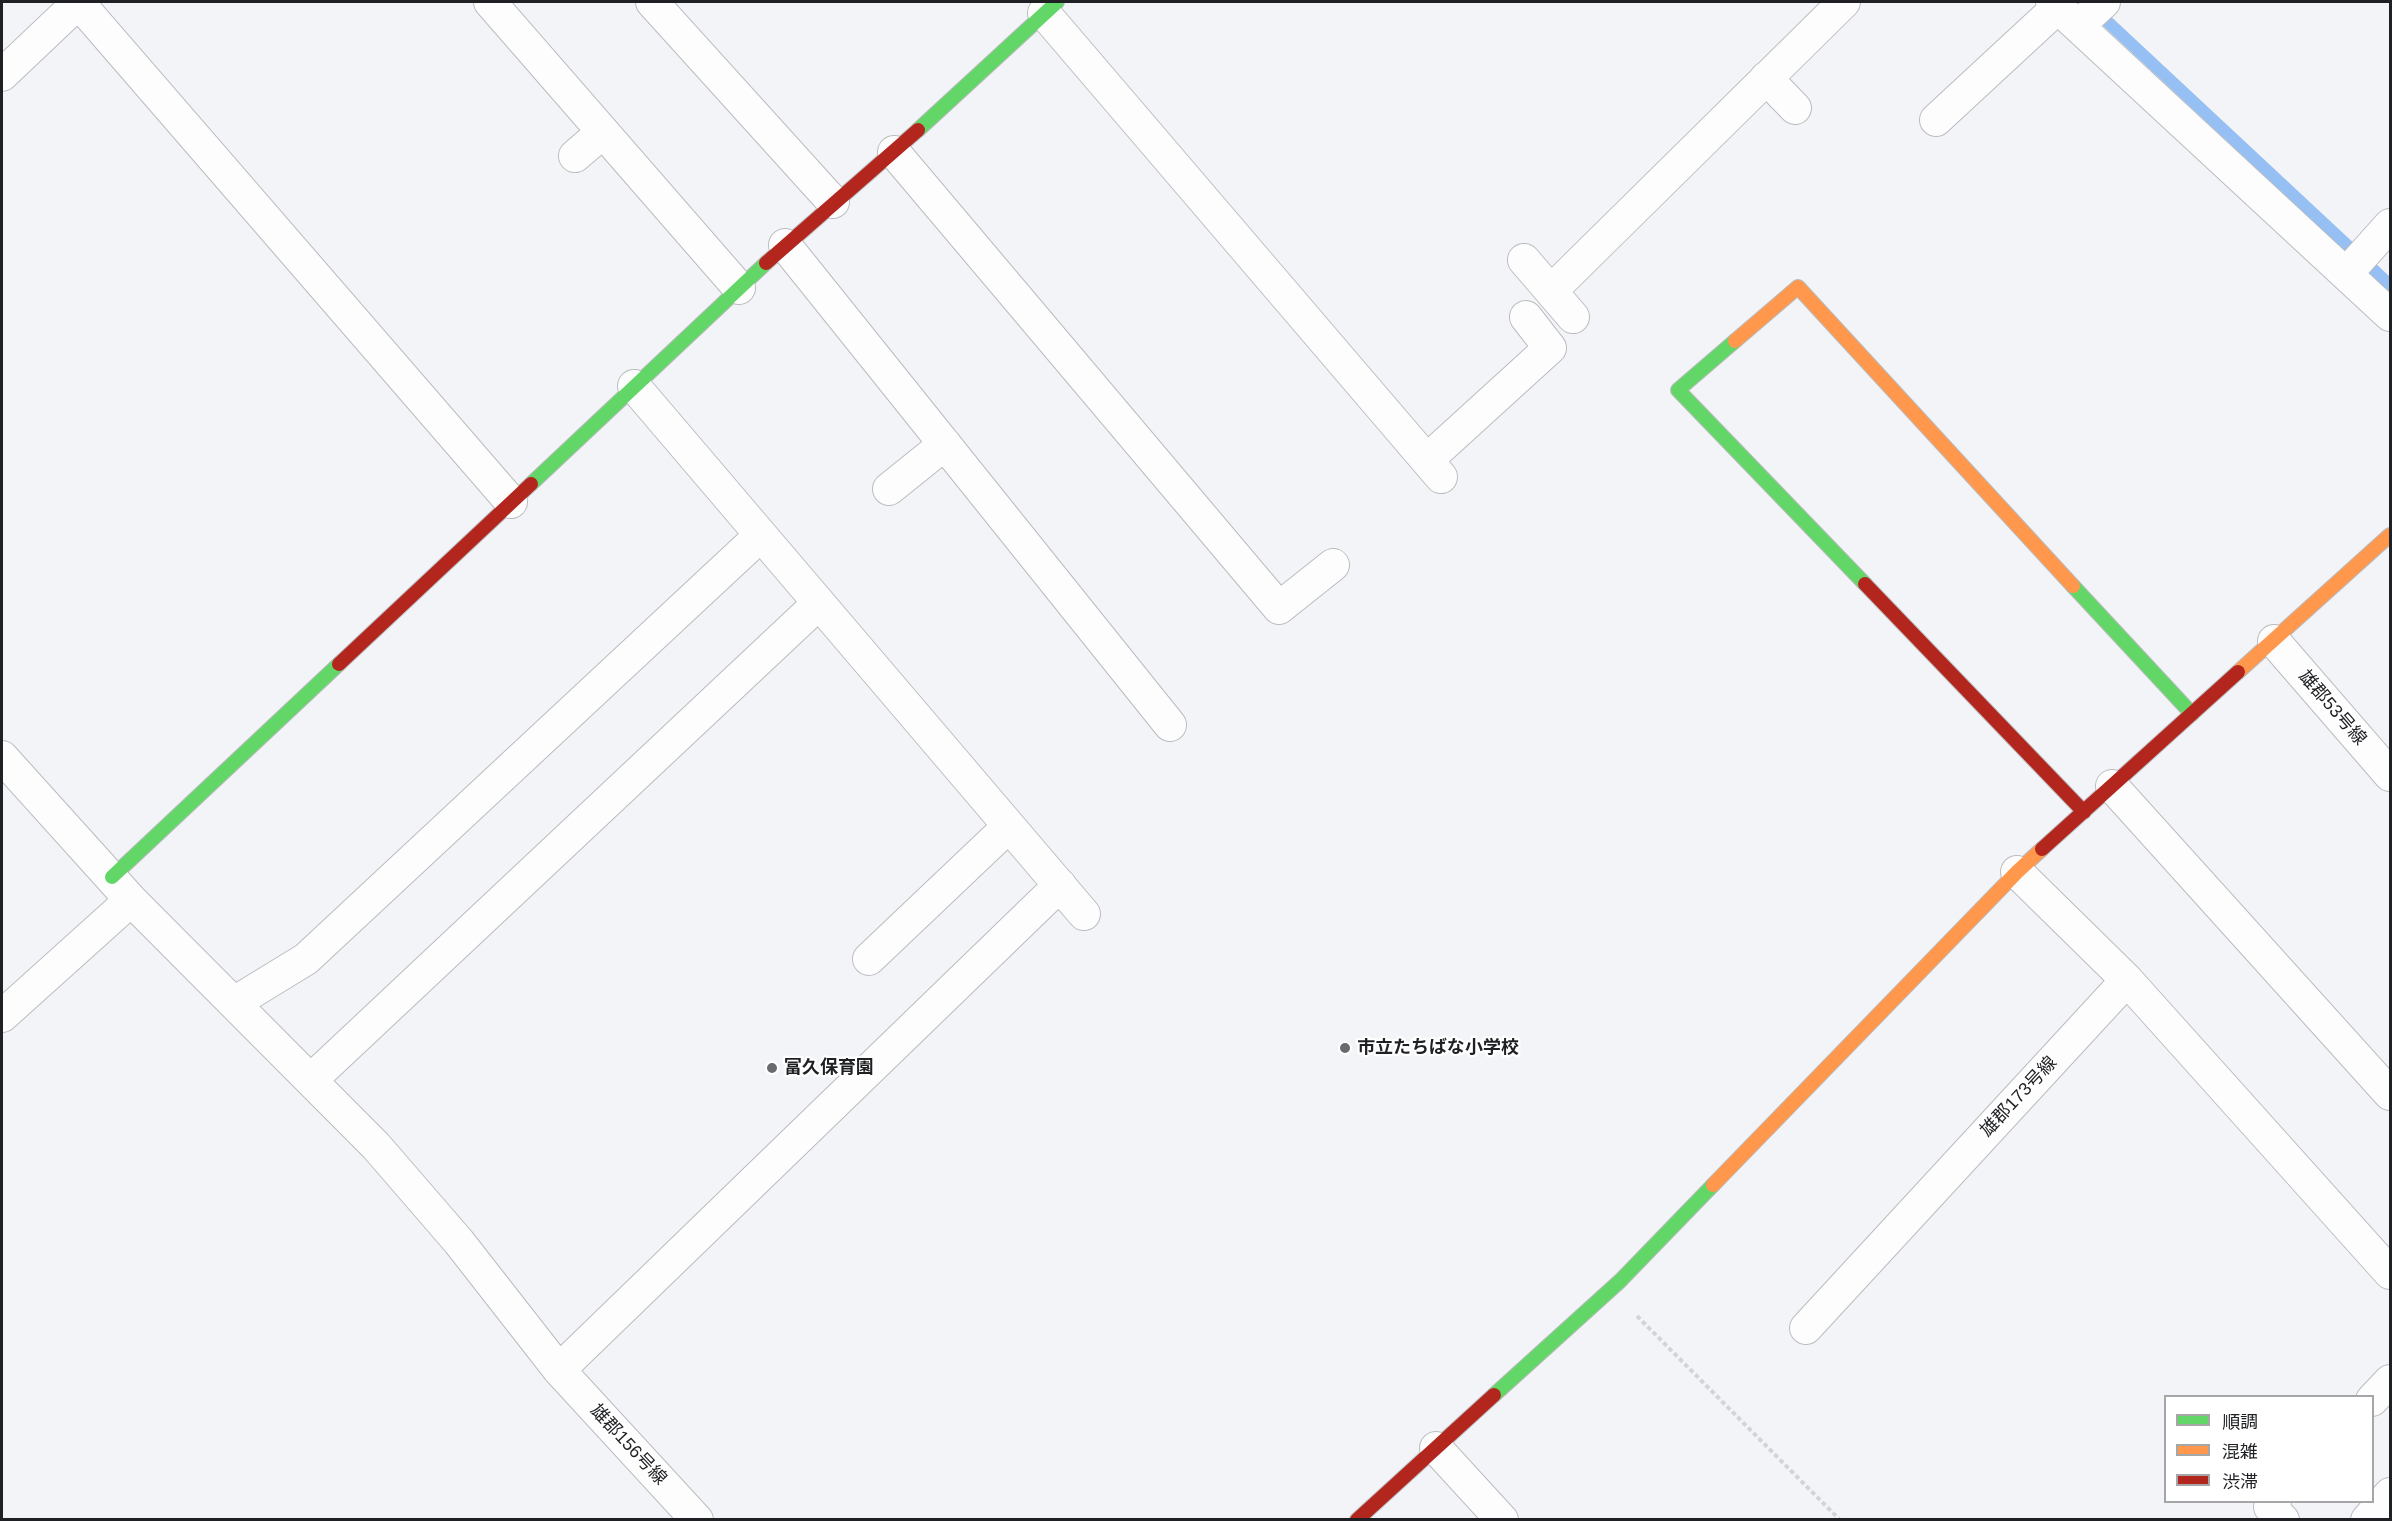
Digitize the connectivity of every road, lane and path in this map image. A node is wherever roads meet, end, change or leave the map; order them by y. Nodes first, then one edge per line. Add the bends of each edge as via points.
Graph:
1 (78, 2) edge
2 (490, 2) edge
3 (652, 2) edge
4 (1844, 2) edge
5 (1051, 7) edge
6 (2076, 11) edge
7 (2, 75) edge
8 (1766, 78) junction
9 (1795, 108) dead end
10 (1936, 120) dead end
11 (603, 132) junction
12 (894, 152) junction
13 (575, 156) dead end
14 (833, 202) junction
15 (2382, 234) edge
16 (785, 245) junction
17 (1524, 260) dead end
18 (2349, 270) junction
19 (739, 288) junction
20 (1551, 291) junction
21 (2391, 315) edge
22 (1573, 316) dead end
23 (1526, 317) dead end
24 (634, 386) junction
25 (945, 444) junction
26 (889, 489) dead end
27 (511, 502) junction
28 (761, 535) junction
29 (2391, 535) edge
30 (1333, 565) dead end
31 (819, 603) junction
32 (2274, 641) junction
33 (2192, 714) junction
34 (1170, 725) dead end
35 (2, 757) edge
36 (2391, 775) edge
37 (2112, 786) junction
38 (2084, 812) junction
39 (1009, 826) junction
40 (2017, 872) junction
41 (1060, 885) junction
42 (121, 888) junction
43 (1084, 914) dead end
44 (869, 959) dead end
45 (2127, 980) junction
46 (234, 1003) junction
47 (2, 1016) edge
48 (311, 1080) junction
49 (2391, 1094) edge
50 (2391, 1273) edge
51 (1611, 1290) junction
52 (1806, 1328) dead end
53 (559, 1370) junction
54 (2391, 1381) edge
55 (2374, 1399) edge
56 (1436, 1448) junction
57 (2391, 1494) edge
58 (2275, 1503) edge
59 (697, 1520) edge
60 (1357, 1520) edge
61 (1502, 1520) edge
62 (1840, 1520) edge
63 (2283, 1520) edge
64 (2367, 1520) edge

1 - 7 street
1 - 27 street
2 - 11 street
3 - 14 street
4 - 8 street
5 - 12 street
5 - 23 street via 1434,469 1551,348
6 - 10 street
6 - 18 street
8 - 9 street
8 - 20 street
11 - 13 street
11 - 19 street
12 - 14 street
12 - 30 street via 1279,608
14 - 16 street
15 - 18 street
16 - 19 street
16 - 25 street
17 - 20 street
18 - 21 street
19 - 24 street
20 - 22 street
24 - 27 street
24 - 28 street
25 - 26 street
25 - 34 street
27 - 42 street
28 - 31 street
28 - 46 street via 306,959
29 - 32 street
31 - 39 street
31 - 48 street
32 - 33 street
32 - 36 street, 雄郡53号線
33 - 37 street
33 - 38 street via 1798,287 1678,390
35 - 42 street, 雄郡156号線
37 - 38 street
37 - 49 street
38 - 40 street
39 - 41 street
39 - 44 street
40 - 45 street
40 - 51 street
41 - 43 street
41 - 53 street
42 - 46 street, 雄郡156号線
42 - 47 street
45 - 50 street
45 - 52 street, 雄郡173号線
46 - 48 street, 雄郡156号線
48 - 53 street, 雄郡156号線 via 376,1146 459,1242
51 - 56 street
51 - 62 path
53 - 59 street, 雄郡156号線
54 - 55 street
56 - 60 street
56 - 61 street
57 - 64 street
58 - 63 street via 2270,1507

